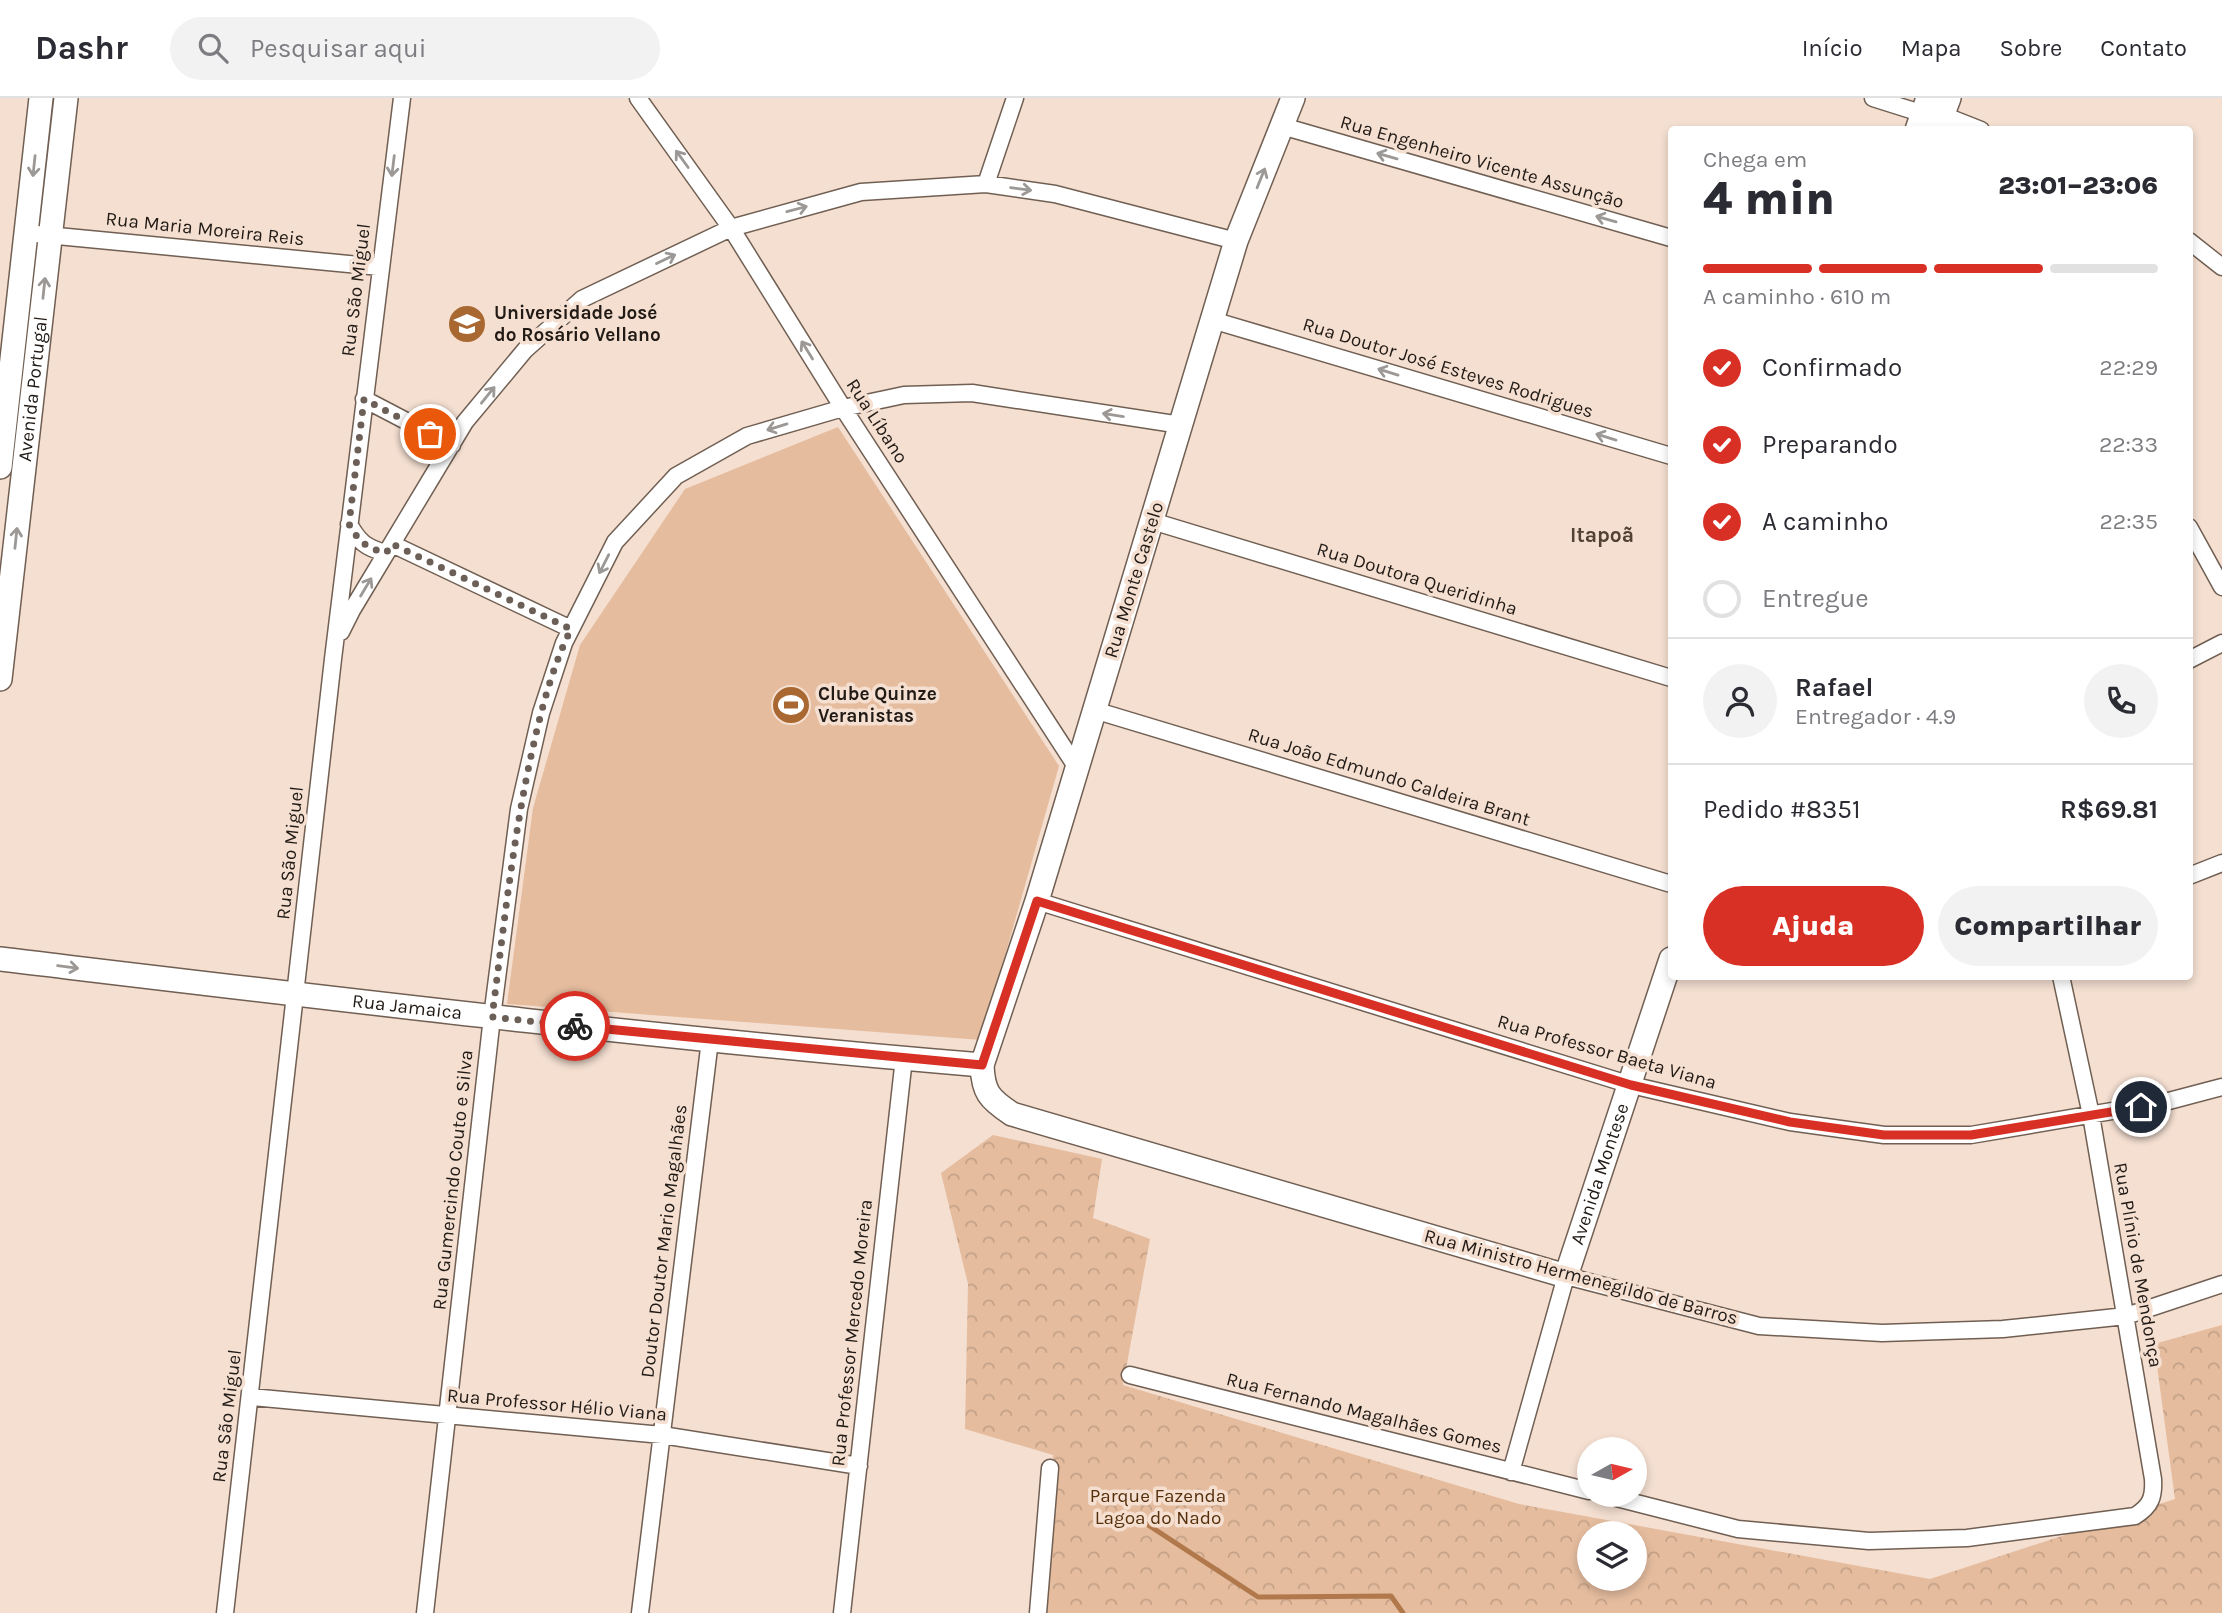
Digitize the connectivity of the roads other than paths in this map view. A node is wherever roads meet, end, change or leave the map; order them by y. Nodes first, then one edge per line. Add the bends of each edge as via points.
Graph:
1 (41, 98) edge
2 (66, 98) edge
3 (402, 98) edge
4 (638, 98) edge
5 (1015, 98) edge
6 (1293, 98) edge
7 (1872, 98) edge
8 (1925, 116) edge
9 (1282, 126) junction
10 (1966, 126) edge
11 (986, 184) junction
12 (731, 228) junction
13 (26, 233) junction
14 (50, 235) junction
15 (1668, 237) edge
16 (1236, 242) junction
17 (2193, 244) edge
18 (380, 267) junction
19 (2222, 267) edge
20 (1212, 320) junction
21 (364, 399) junction
22 (843, 408) junction
23 (1181, 425) junction
24 (452, 445) junction
25 (1668, 455) edge
26 (0, 467) edge
27 (1152, 521) junction
28 (349, 524) junction
29 (2193, 534) edge
30 (389, 549) junction
31 (2222, 587) edge
32 (571, 629) junction
33 (2222, 643) edge
34 (334, 647) junction
35 (2193, 658) edge
36 (1668, 677) edge
37 (0, 679) edge
38 (1094, 710) junction
39 (1077, 768) junction
40 (2222, 863) edge
41 (2193, 874) edge
42 (1668, 883) edge
43 (1037, 901) junction
44 (0, 959) edge
45 (1668, 968) edge
46 (2062, 980) edge
47 (296, 994) junction
48 (492, 1017) junction
49 (710, 1040) junction
50 (904, 1058) junction
51 (982, 1065) junction
52 (1631, 1085) junction
53 (2222, 1087) edge
54 (2091, 1115) junction
55 (1566, 1276) junction
56 (2222, 1284) edge
57 (2126, 1316) junction
58 (1130, 1375) dead end
59 (251, 1398) junction
60 (448, 1416) junction
61 (662, 1435) junction
62 (859, 1466) junction
63 (1051, 1468) dead end
64 (1511, 1472) junction
65 (1577, 1488) edge
66 (1647, 1506) edge
67 (225, 1613) edge
68 (425, 1613) edge
69 (640, 1613) edge
70 (842, 1613) edge
71 (1038, 1613) edge

1 -> 13 street, Avenida Portugal
2 - 14 street, Avenida Portugal
3 -> 18 street, Rua São Miguel
12 -> 4 street, Rua Líbano
5 - 11 street
6 - 9 street, Rua Monte Castelo
7 - 8 street
8 - 10 street
15 -> 9 street, Rua Engenheiro Vicente Assunção
16 -> 9 street, Rua Monte Castelo
12 -> 11 street via 861,192
11 -> 16 street via 1055,194
22 -> 12 street, Rua Líbano
24 -> 12 street via 465,422 524,350 582,299
13 - 14 street, Rua Maria Moreira Reis
13 - 26 street, Avenida Portugal
14 - 18 street, Rua Maria Moreira Reis
37 -> 14 street, Avenida Portugal
16 - 20 street, Rua Monte Castelo
17 - 19 street
18 - 21 street, Rua São Miguel
20 - 23 street, Rua Monte Castelo
25 -> 20 street, Rua Doutor José Esteves Rodrigues
21 - 24 street
21 - 28 street, Rua São Miguel
23 -> 22 street, Rua Gumercindo Couto e Silva via 972,393 904,395
22 -> 32 street, Rua Gumercindo Couto e Silva via 747,436 676,476 615,542
22 - 39 street, Rua Líbano
23 - 27 street, Rua Monte Castelo
24 - 30 street
27 - 36 street, Rua Doutora Queridinha
27 - 38 street, Rua Monte Castelo
28 - 30 street via 358,540 374,550
28 - 34 street, Rua São Miguel
29 - 31 street
30 - 32 street
34 -> 30 street
32 - 48 street, Rua Gumercindo Couto e Silva via 541,713 519,809
33 - 35 street
34 - 47 street, Rua São Miguel
38 - 39 street, Rua Monte Castelo
38 - 42 street, Rua João Edmundo Caldeira Brant
39 - 43 street, Rua Monte Castelo
40 - 41 street
43 - 51 street, Rua Monte Castelo
43 - 52 street, Rua Professor Baeta Viana
44 -> 47 street, Rua Jamaica
45 - 52 street, Avenida Montese
46 - 54 street, Rua Plínio de Mendonça
47 - 48 street, Rua Jamaica
47 - 59 street, Rua São Miguel
48 - 49 street, Rua Jamaica
48 - 60 street, Rua Gumercindo Couto e Silva
49 - 50 street, Rua Jamaica
49 - 61 street, Doutor Doutor Mario Magalhães
50 - 51 street, Rua Jamaica
50 - 62 street, Rua Professor Mercedo Moreira
51 - 55 street, Rua Ministro Hermenegildo de Barros via 983,1085 994,1102 1012,1114
52 - 54 street, Rua Professor Baeta Viana via 1790,1122 1884,1135 1971,1135
52 - 55 street, Avenida Montese
53 - 54 street, Rua Professor Baeta Viana
54 - 57 street, Rua Plínio de Mendonça
55 - 57 street, Rua Ministro Hermenegildo de Barros via 1759,1326 1882,1333 2003,1329
55 - 64 street, Avenida Montese
56 - 57 street, Rua Ministro Hermenegildo de Barros
57 - 66 street, Rua Plínio de Mendonça via 2154,1494 2148,1508 2135,1516 1967,1538 1869,1541 1738,1529
58 - 64 street, Rua Fernando Magalhães Gomes
59 - 60 street, Rua Professor Hélio Viana
59 - 67 street, Rua São Miguel
60 - 61 street, Rua Professor Hélio Viana
60 - 68 street, Rua Gumercindo Couto e Silva
61 - 62 street, Rua Professor Hélio Viana
61 - 69 street, Doutor Doutor Mario Magalhães
62 - 70 street, Rua Professor Mercedo Moreira
63 - 71 street
64 - 65 street, Rua Fernando Magalhães Gomes

